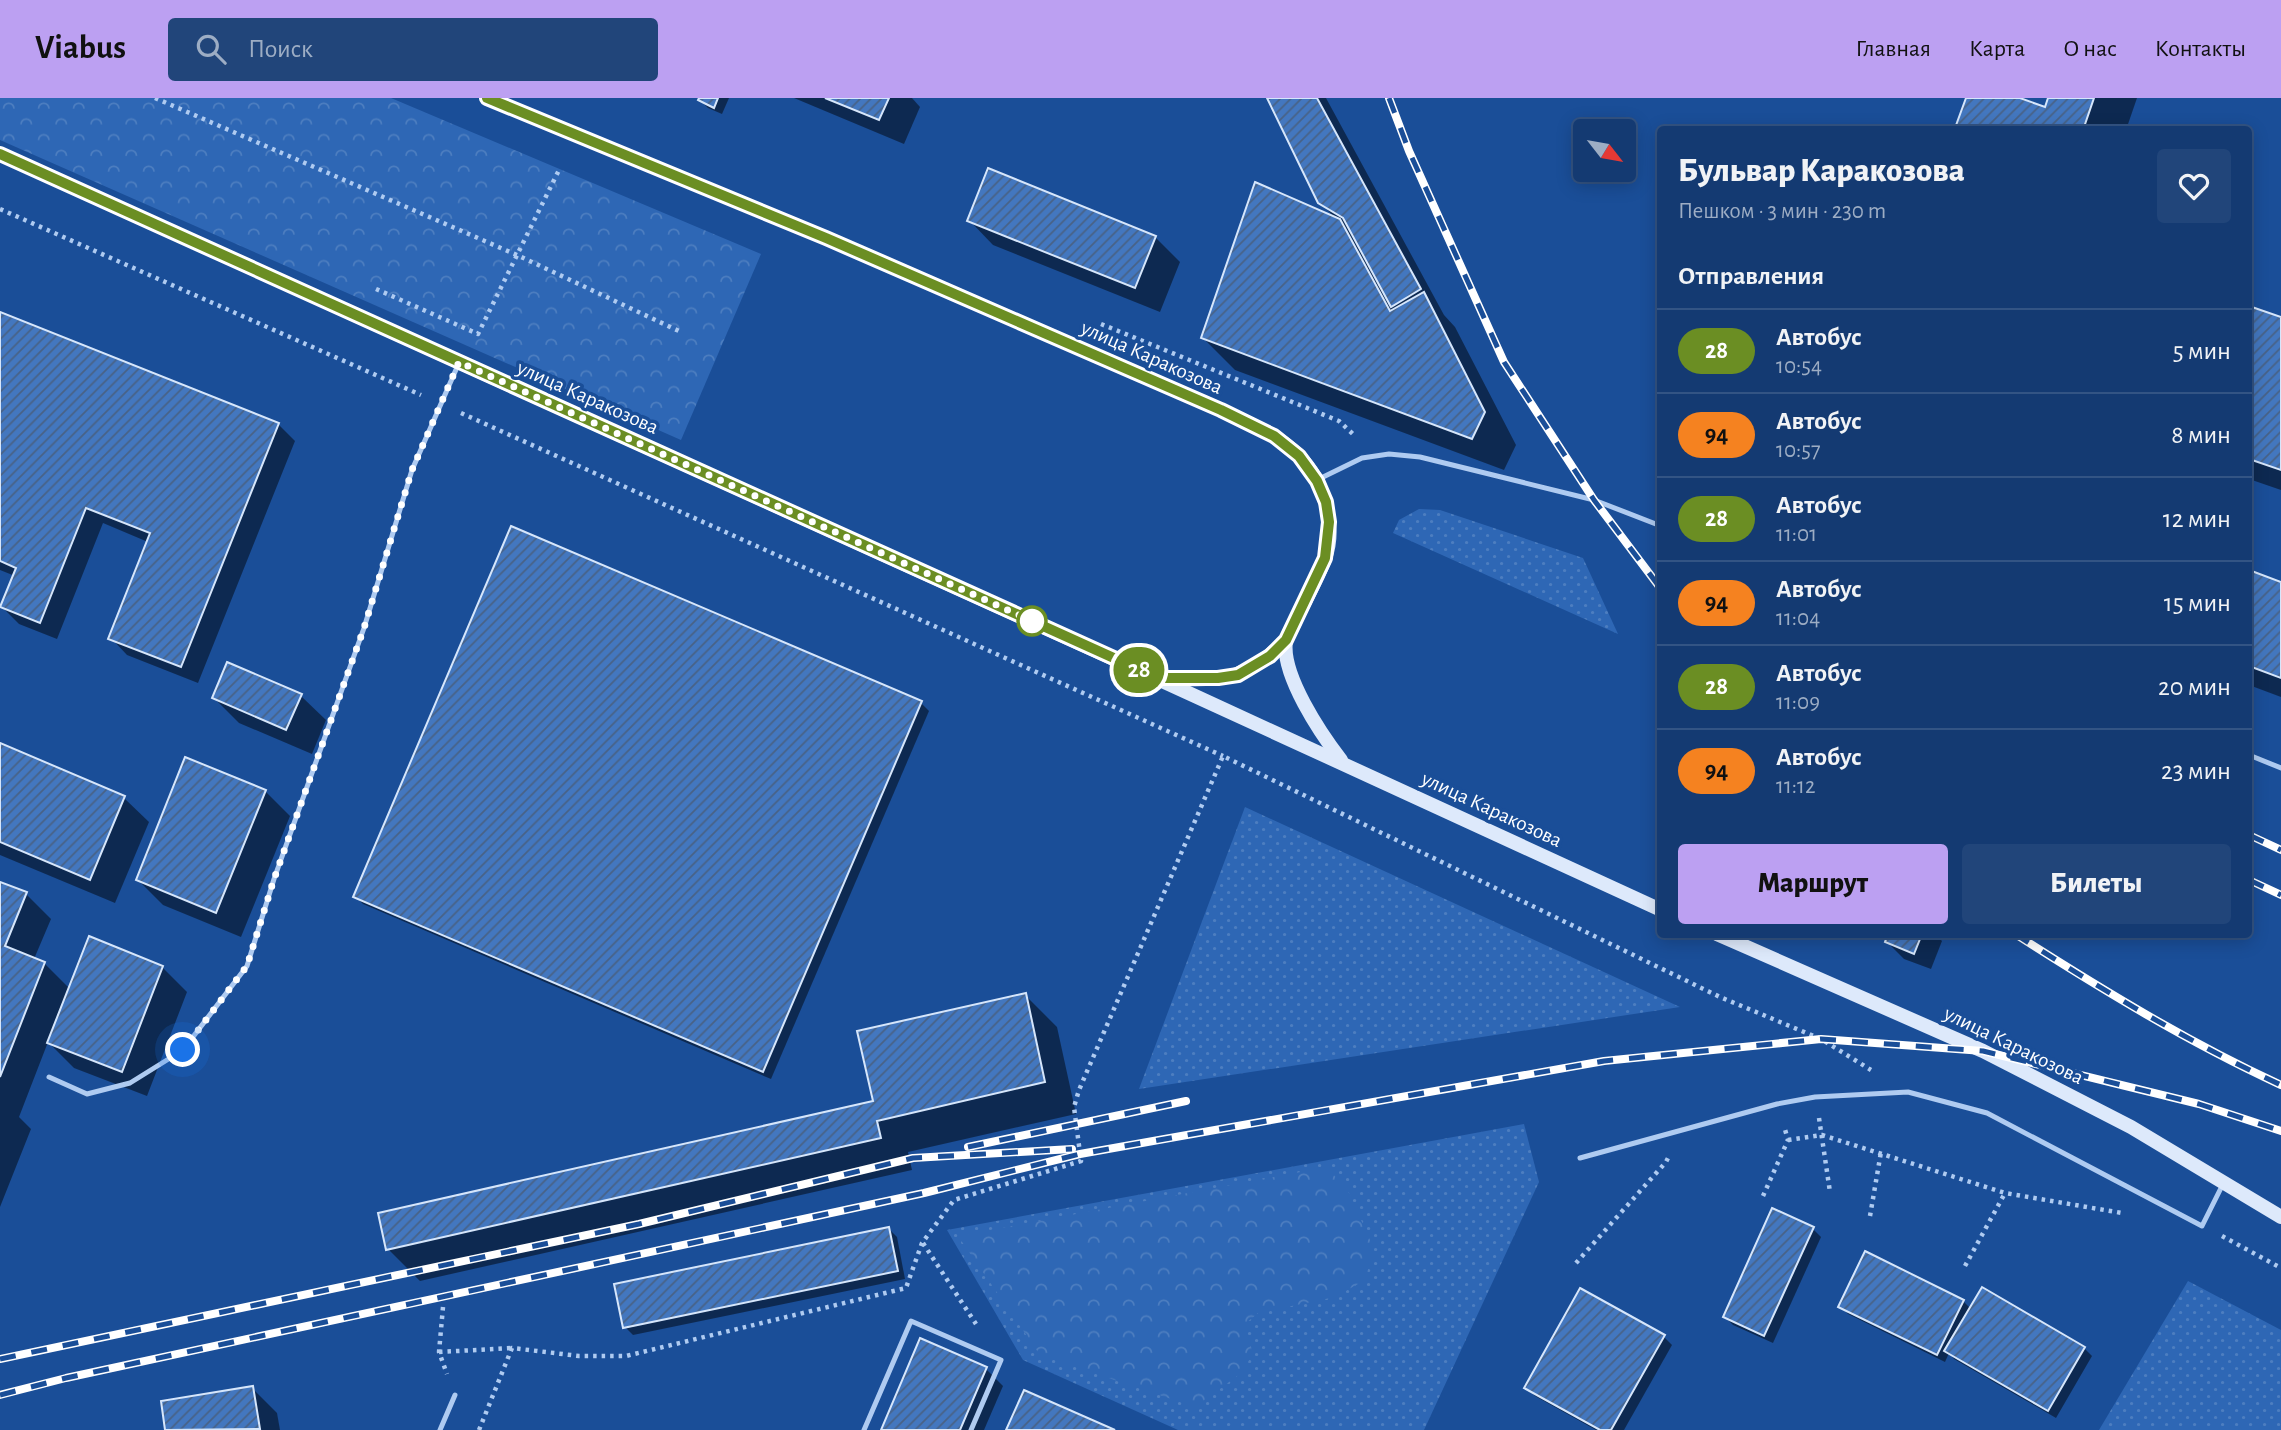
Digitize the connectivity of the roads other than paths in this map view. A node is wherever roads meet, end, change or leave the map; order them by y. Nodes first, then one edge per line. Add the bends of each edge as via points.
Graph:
1 (487, 98) edge
2 (0, 154) edge
3 (459, 362) junction
4 (1317, 481) junction
5 (1657, 524) edge
6 (1286, 640) junction
7 (1158, 678) junction
8 (2252, 756) edge
9 (1345, 764) junction
10 (2281, 768) edge
11 (1657, 908) edge
12 (1726, 938) edge
13 (49, 1077) dead end
14 (1580, 1158) dead end
15 (2224, 1183) junction
16 (2281, 1217) edge
17 (455, 1395) road end
18 (440, 1430) edge
19 (864, 1430) edge
20 (971, 1430) edge

1 - 4 main road, улица Каракозова via 826,238 1221,410 1274,436 1299,456
2 - 3 main road, улица Каракозова
3 - 7 main road, улица Каракозова
3 - 13 lane via 412,470 364,628 247,966 183,1050 130,1083 87,1094
4 - 5 lane via 1362,458 1389,454 1420,457 1594,500
4 - 6 main road, улица Каракозова via 1329,522 1325,558
6 - 7 main road, улица Каракозова via 1270,656 1238,675
6 - 9 main road, улица Каракозова via 1287,662 1295,682 1320,734
7 - 9 main road, улица Каракозова
8 - 10 lane
9 - 11 main road, улица Каракозова
12 - 15 main road, улица Каракозова via 1983,1051 2131,1127
14 - 15 lane via 1777,1104 1815,1097 1908,1092 1987,1113 2202,1226
15 - 16 main road, улица Каракозова
17 - 18 lane
19 - 20 lane via 911,1321 1001,1360

